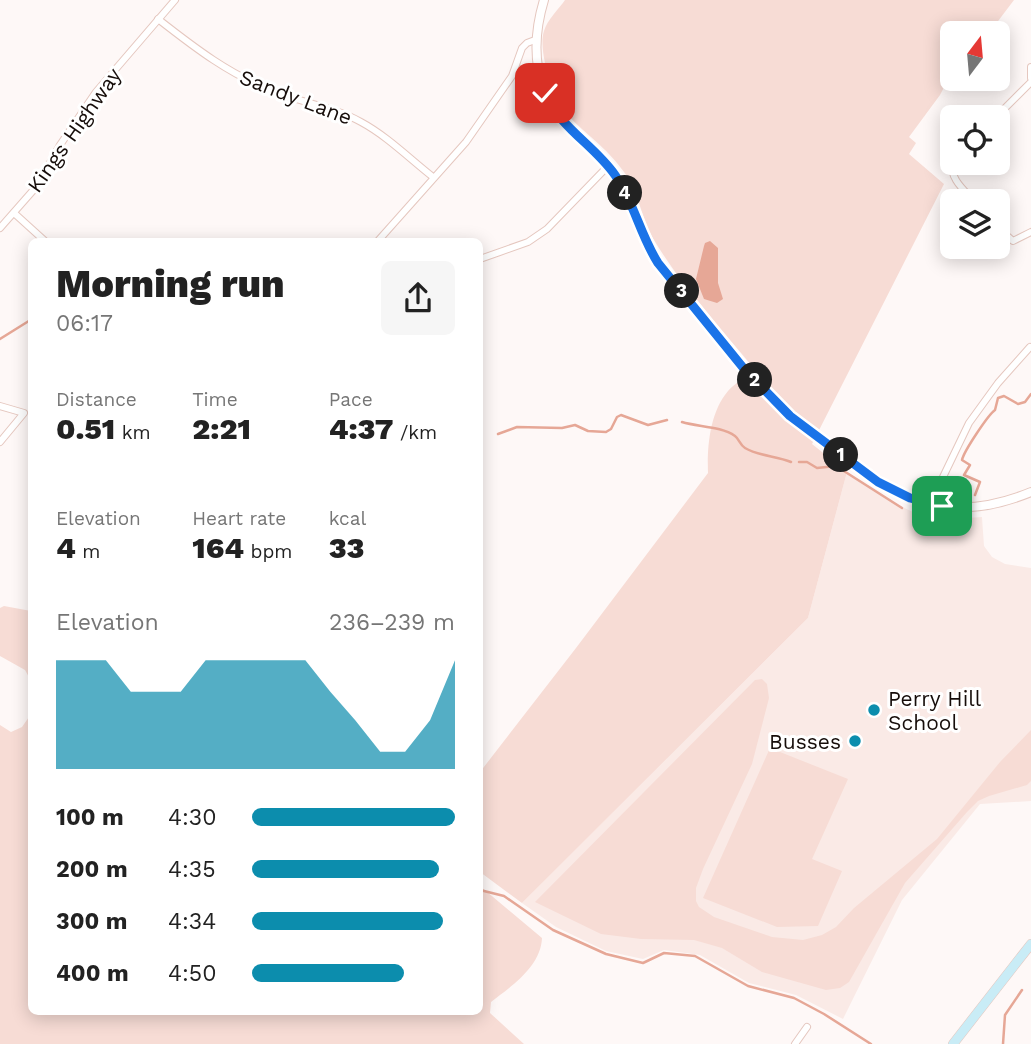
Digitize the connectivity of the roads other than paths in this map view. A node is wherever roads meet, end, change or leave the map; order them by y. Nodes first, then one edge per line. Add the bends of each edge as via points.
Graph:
1 (175, 0) edge
2 (544, 0) edge
3 (158, 19) junction
4 (535, 40) junction
5 (1031, 67) edge
6 (1031, 80) edge
7 (1007, 105) edge
8 (608, 166) junction
9 (952, 175) edge
10 (433, 177) junction
11 (963, 189) edge
12 (14, 213) junction
13 (0, 228) edge
14 (1031, 232) edge
15 (42, 238) edge
16 (380, 238) edge
17 (1010, 240) edge
18 (483, 258) edge
19 (1030, 347) edge
20 (0, 406) edge
21 (0, 442) edge
22 (1031, 492) edge
23 (930, 504) junction
24 (1031, 944) edge
25 (807, 1027) dead end
26 (794, 1044) edge
27 (953, 1044) edge

1 - 3 street, Kings Highway
2 - 4 street
3 - 10 street, Sandy Lane via 211,61 241,78 362,122
3 - 12 street, Kings Highway via 86,105 37,186
4 - 8 street via 538,72 552,107
4 - 10 street via 524,46 512,76 466,142
5 - 6 street
6 - 7 street
8 - 18 street via 538,235
8 - 23 street via 658,263 771,398 878,482
9 - 11 street
10 - 16 street
12 - 13 street, Kings Highway
12 - 15 street
14 - 17 street
19 - 23 street via 969,423
20 - 21 street via 24,413
22 - 23 street via 978,507
24 - 27 main road
25 - 26 street

